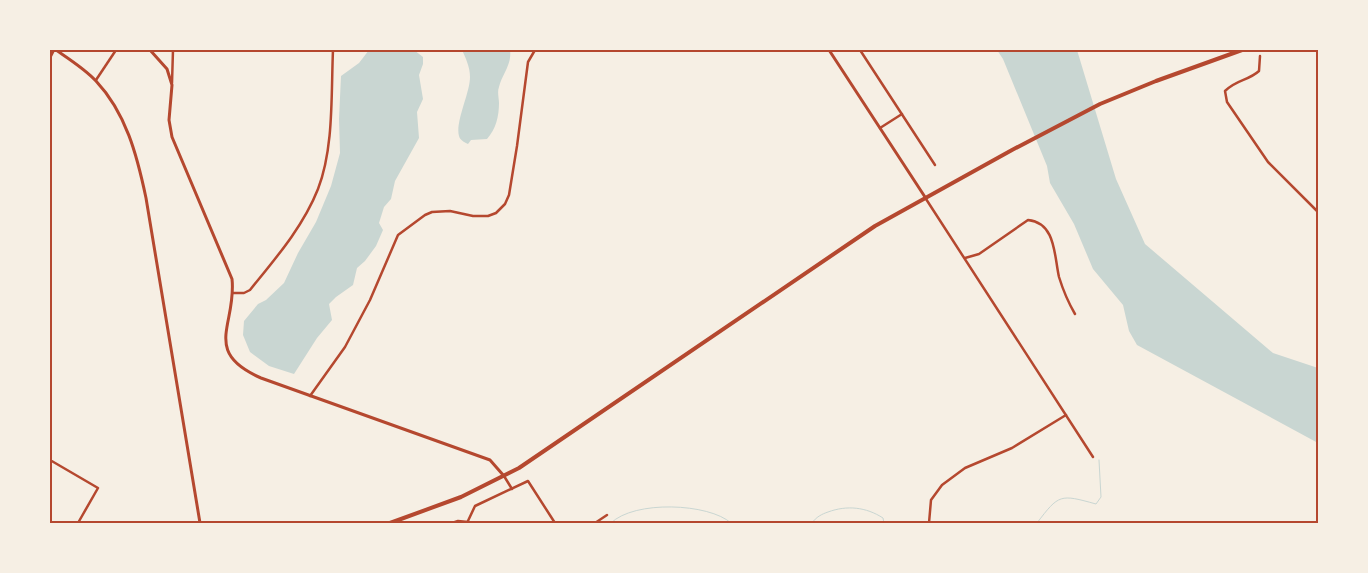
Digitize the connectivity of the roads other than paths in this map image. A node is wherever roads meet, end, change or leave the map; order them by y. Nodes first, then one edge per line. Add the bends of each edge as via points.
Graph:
1 (55, 50) edge
2 (116, 50) edge
3 (150, 50) edge
4 (173, 50) edge
5 (333, 50) edge
6 (535, 50) edge
7 (829, 50) edge
8 (860, 50) edge
9 (1242, 50) edge
10 (1260, 56) dead end
11 (50, 58) edge
12 (96, 80) junction
13 (172, 85) junction
14 (902, 114) junction
15 (880, 128) junction
16 (935, 165) dead end
17 (925, 197) junction
18 (1318, 212) edge
19 (965, 258) junction
20 (233, 293) junction
21 (1074, 314) dead end
22 (310, 396) junction
23 (1066, 415) junction
24 (1093, 456) dead end
25 (50, 460) edge
26 (504, 476) junction
27 (512, 489) junction
28 (607, 514) dead end
29 (78, 523) edge
30 (200, 523) edge
31 (390, 523) edge
32 (452, 523) edge
33 (468, 523) edge
34 (555, 523) edge
35 (595, 523) edge
36 (929, 523) edge

1 - 11 street
1 - 12 street
2 - 12 street
3 - 13 street via 167,69
4 - 13 street
5 - 20 street via 328,149 318,189 296,230 250,290
6 - 22 street via 528,62 515,160 505,204 488,216 432,212 398,235 370,300 344,347
7 - 15 street
8 - 14 street
9 - 17 highway via 1100,104
10 - 18 street via 1260,71 1233,83 1225,91 1227,102 1268,162
12 - 30 street via 125,124 139,167
13 - 20 street via 169,120 172,137 232,279
14 - 15 street
14 - 16 street
15 - 17 street
17 - 19 street
17 - 26 highway via 875,226
19 - 21 street via 979,254 1028,220 1038,221 1050,232 1060,278
19 - 23 street
20 - 22 street via 226,328 229,354 250,373
22 - 26 street via 490,460
23 - 24 street
23 - 36 street via 1012,448 965,468 942,485 931,500
25 - 29 street via 98,488
26 - 27 street
26 - 31 highway via 454,500
27 - 33 street via 475,506
27 - 34 street via 528,481
28 - 35 street
32 - 33 street

